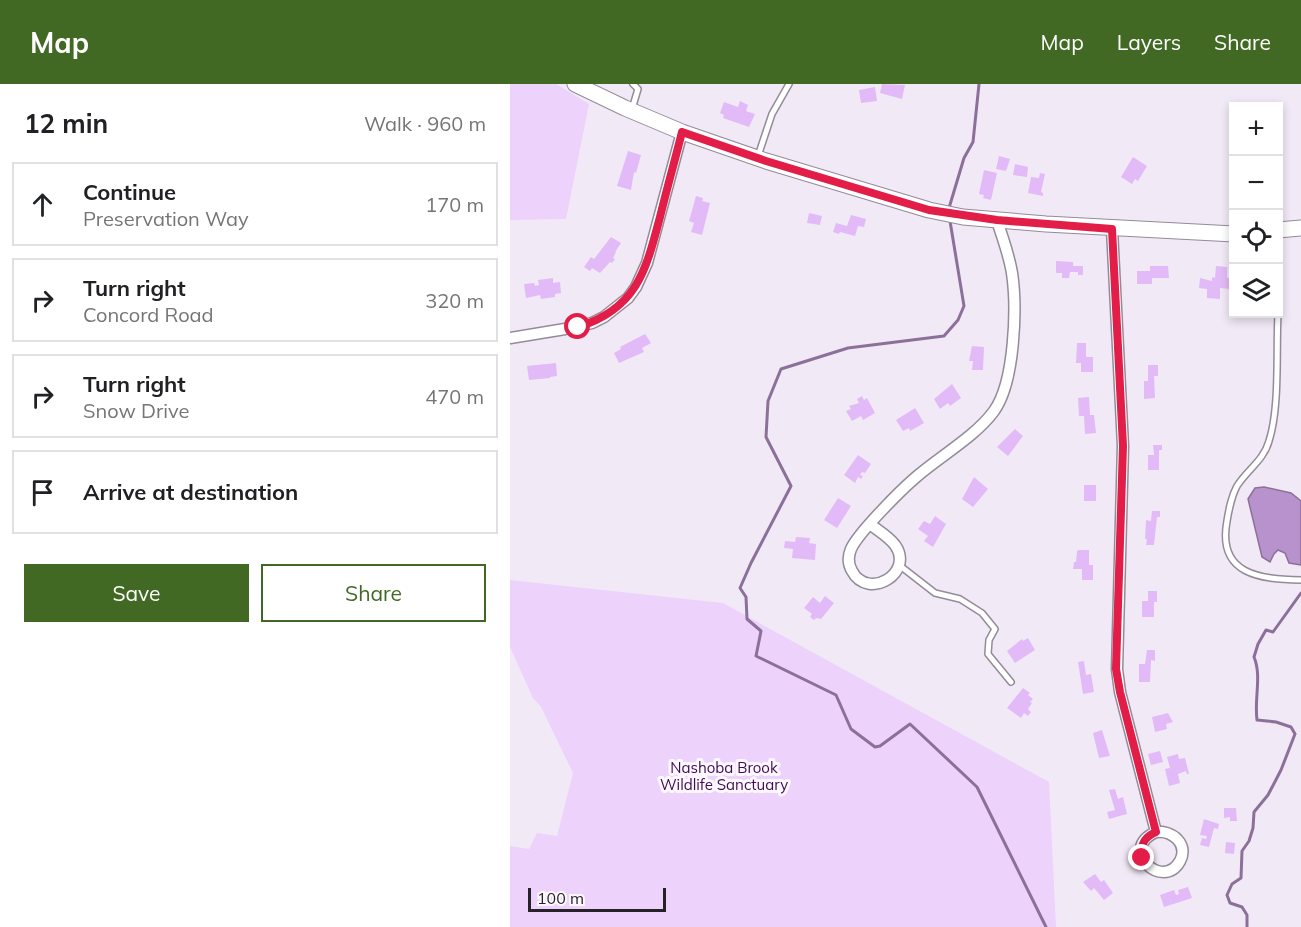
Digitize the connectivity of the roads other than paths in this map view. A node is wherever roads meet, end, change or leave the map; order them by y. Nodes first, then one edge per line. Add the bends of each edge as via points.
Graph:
1 (575, 84) edge
2 (633, 84) edge
3 (789, 84) edge
4 (631, 111) junction
5 (682, 132) junction
6 (757, 158) junction
7 (997, 220) junction
8 (1301, 228) edge
9 (1112, 229) junction
10 (1283, 230) edge
11 (1229, 234) edge
12 (1278, 318) edge
13 (510, 338) edge
14 (871, 525) junction
15 (899, 565) junction
16 (1301, 580) edge
17 (1011, 682) dead end
18 (1156, 832) dead end

1 - 4 main road
2 - 4 lane via 638,88
3 - 6 lane via 772,114
4 - 5 main road
5 - 6 main road
5 - 13 street via 647,263 627,298 592,323
6 - 7 main road via 912,206
7 - 9 main road
7 - 14 street via 1007,248 1014,295 1010,370 1003,396 984,423 912,480
8 - 10 main road
9 - 11 main road
9 - 18 street via 1123,446 1116,669
12 - 16 lane via 1269,442 1264,454 1237,486 1225,530 1232,560 1243,570 1270,579
14 - 15 street via 894,544
14 - 15 street via 851,550 852,572 863,582 878,584 891,578
15 - 17 lane via 935,593 960,599 982,613 995,629 988,654

